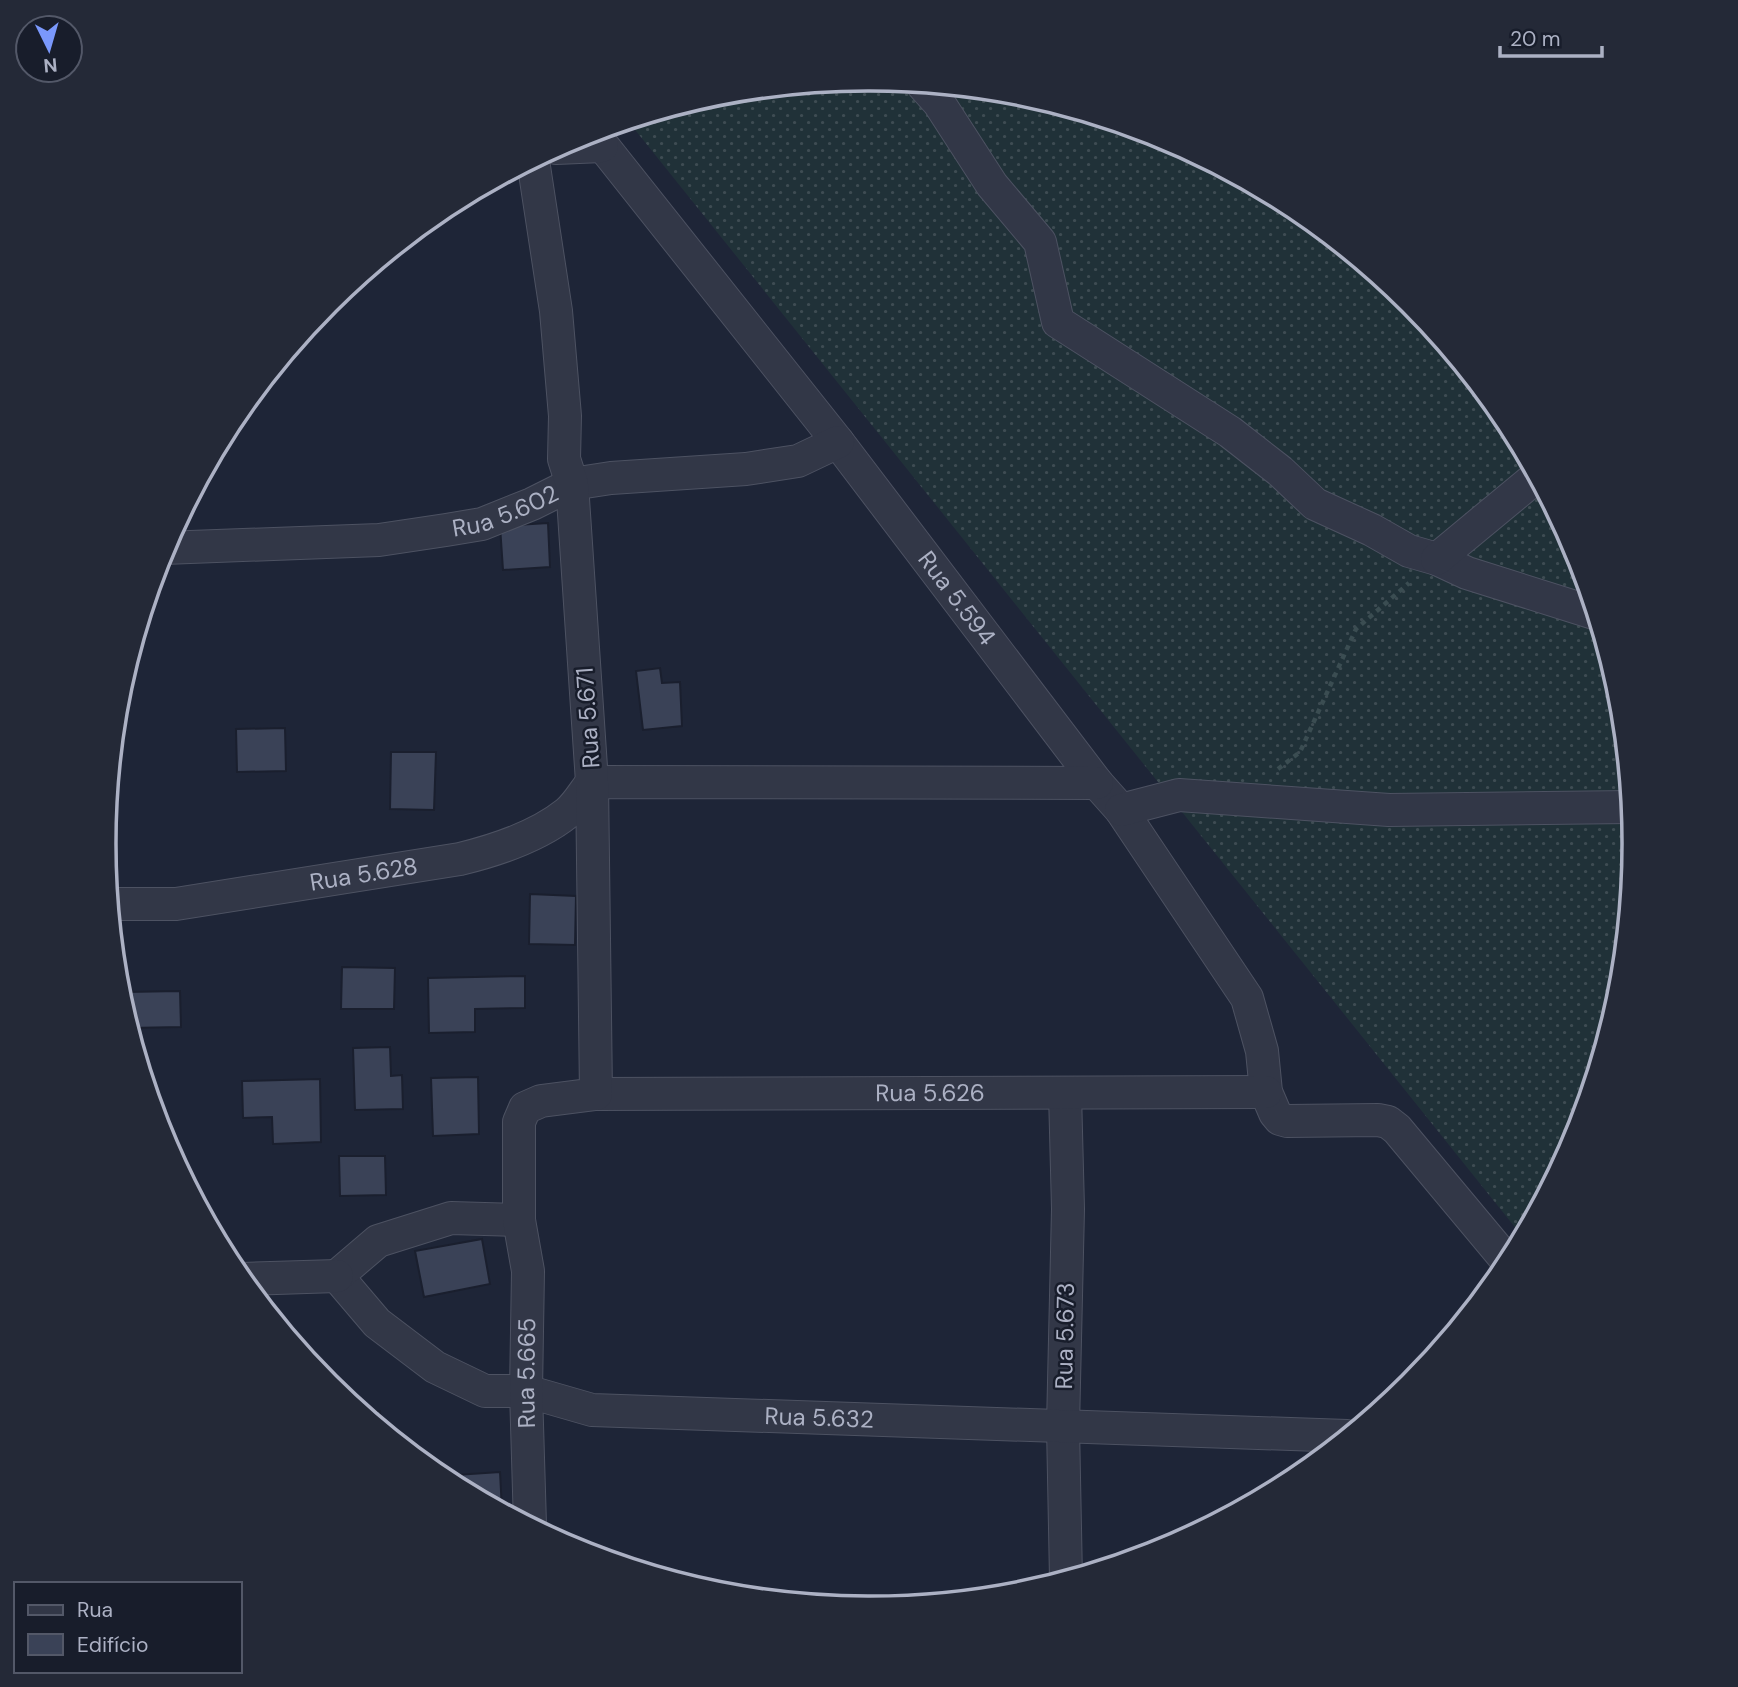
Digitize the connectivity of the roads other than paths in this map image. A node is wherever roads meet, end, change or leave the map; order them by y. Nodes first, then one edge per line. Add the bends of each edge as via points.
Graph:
1 (931, 94) edge
2 (599, 141) edge
3 (534, 170) edge
4 (838, 442) junction
5 (1529, 483) edge
6 (572, 484) junction
7 (178, 547) edge
8 (1437, 559) junction
9 (1584, 610) edge
10 (592, 782) junction
11 (1097, 783) junction
12 (1621, 807) edge
13 (1121, 810) junction
14 (119, 904) edge
15 (1266, 1092) junction
16 (1065, 1093) junction
17 (596, 1094) junction
18 (519, 1220) junction
19 (1501, 1253) edge
20 (337, 1276) junction
21 (255, 1279) edge
22 (526, 1391) junction
23 (1063, 1426) junction
24 (1333, 1435) edge
25 (530, 1515) edge
26 (1066, 1569) edge

1 - 8 street via 992,185 1040,242 1058,322 1230,432 1315,504 1409,551
2 - 4 street, Rua 5.594
3 - 6 street, Rua 5.671 via 556,311 565,459
4 - 6 street, Rua 5.602 via 798,461
4 - 11 street, Rua 5.594
5 - 8 street
6 - 7 street, Rua 5.602 via 482,524 446,530 379,540
6 - 10 street, Rua 5.671
8 - 9 street
10 - 11 street
10 - 14 street, Rua 5.628 via 569,812 496,850 176,904
10 - 17 street, Rua 5.671
11 - 13 street, Rua 5.594
12 - 13 street via 1389,810 1179,795
13 - 15 street, Rua 5.594 via 1247,998 1262,1051
15 - 16 street, Rua 5.626
15 - 19 street via 1280,1119 1388,1122
16 - 17 street, Rua 5.626
16 - 23 street, Rua 5.673 via 1068,1209
17 - 18 street via 541,1101 525,1108 519,1122
18 - 20 street via 451,1218 378,1241
18 - 22 street, Rua 5.665 via 528,1271
20 - 21 street
20 - 22 street, Rua 5.632 via 377,1323 435,1367 485,1391
22 - 23 street, Rua 5.632 via 592,1410
22 - 25 street, Rua 5.665
23 - 24 street, Rua 5.632
23 - 26 street, Rua 5.673

